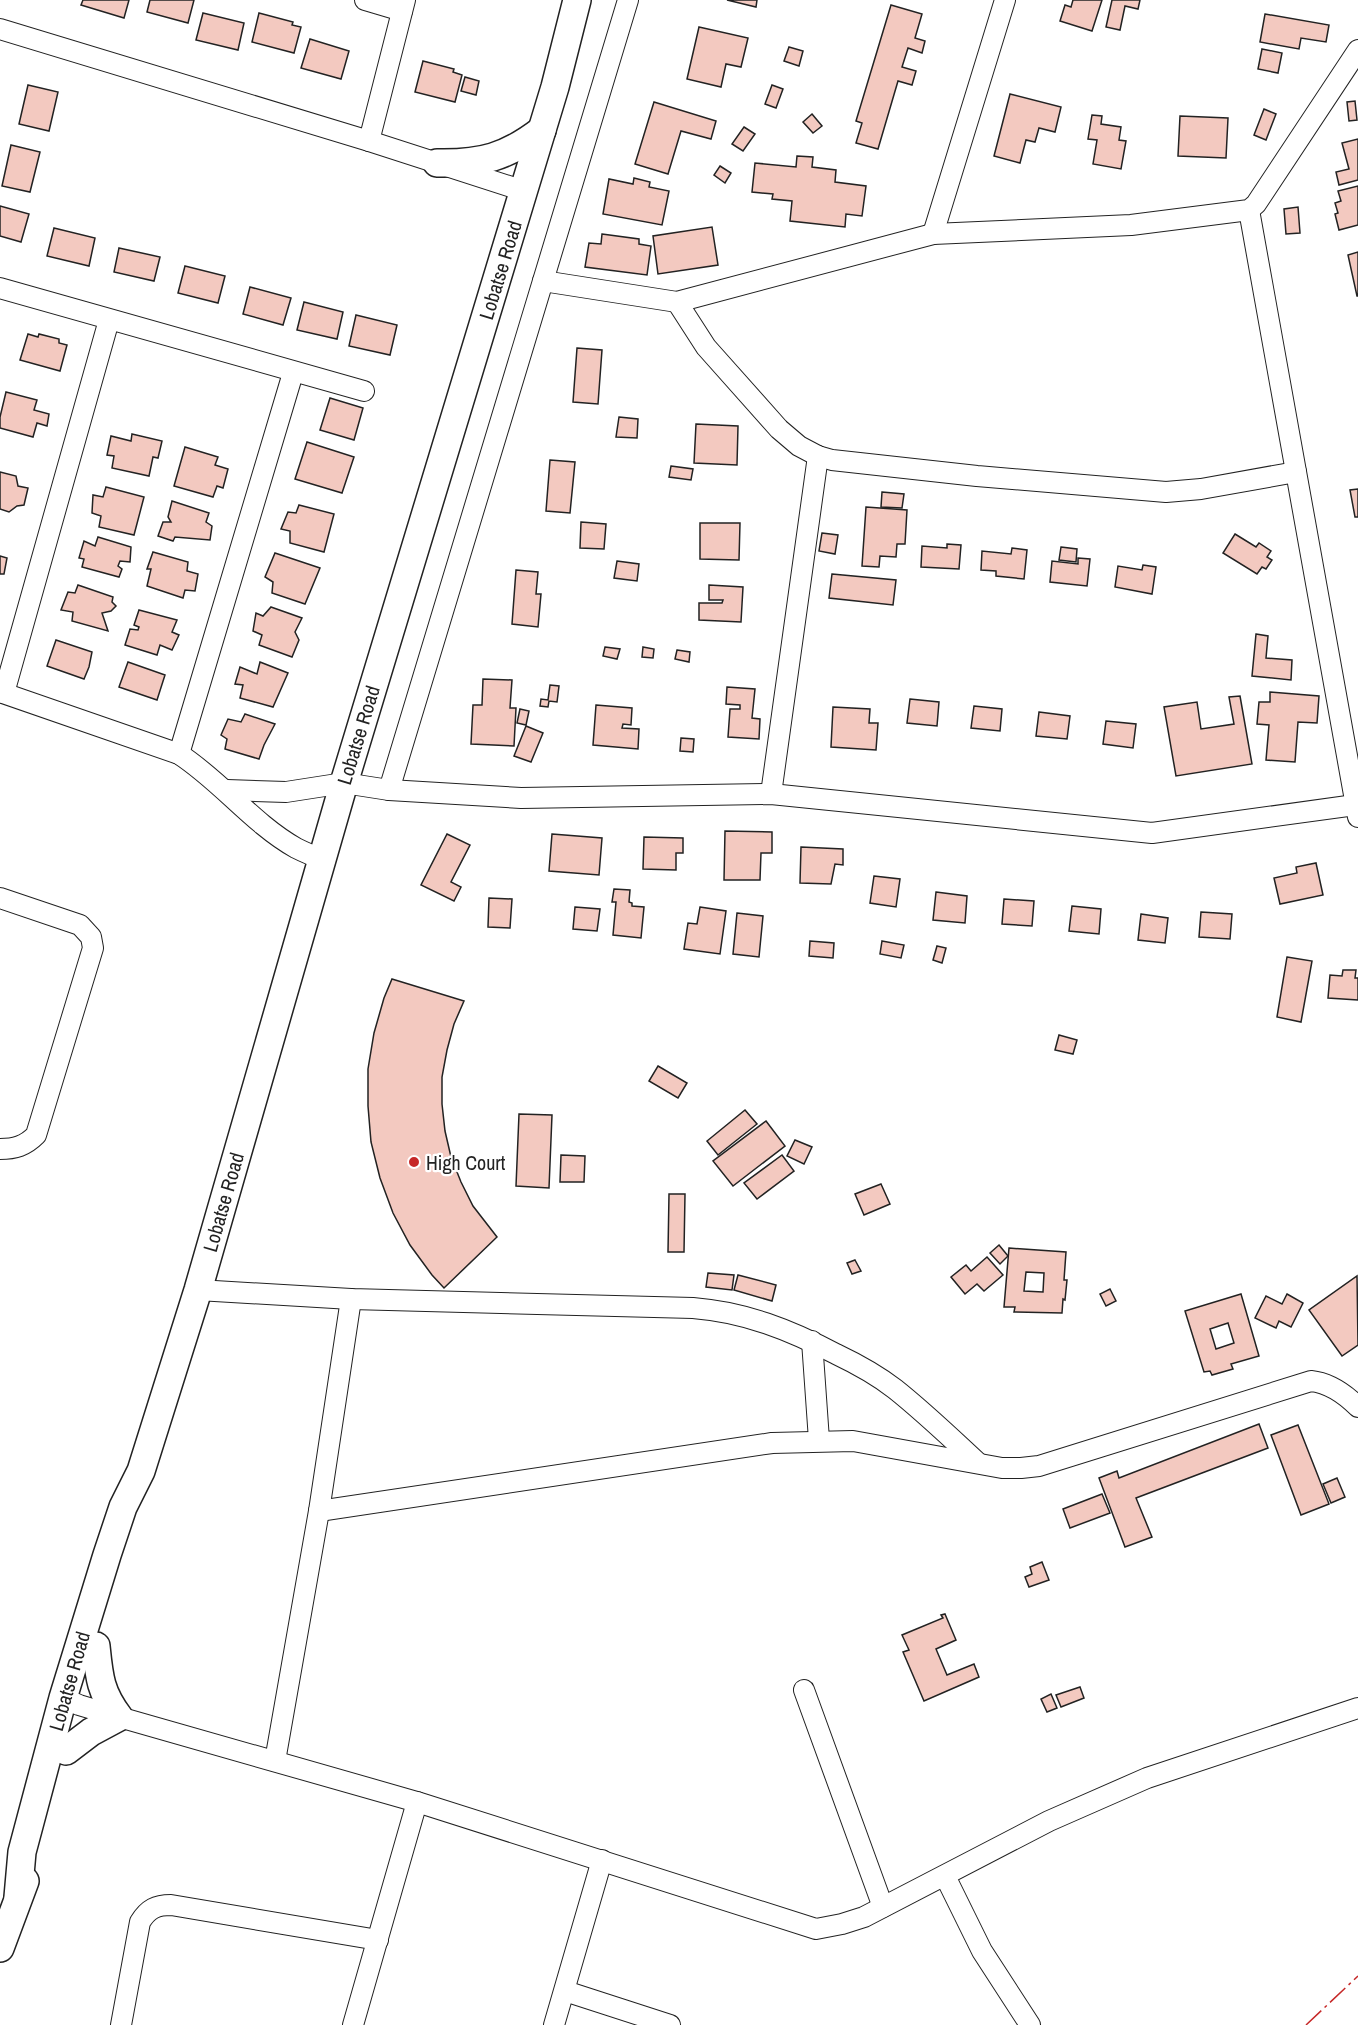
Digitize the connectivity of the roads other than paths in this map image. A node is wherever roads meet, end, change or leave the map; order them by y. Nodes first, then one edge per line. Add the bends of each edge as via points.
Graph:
1 (365, 0) edge
2 (577, 0) edge
3 (628, 0) edge
4 (1005, 0) edge
5 (404, 5) edge
6 (0, 29) edge
7 (1358, 50) edge
8 (542, 130) junction
9 (369, 141) junction
10 (437, 163) junction
11 (524, 191) junction
12 (1249, 210) junction
13 (933, 234) junction
14 (543, 281) junction
15 (0, 288) edge
16 (677, 302) junction
17 (109, 320) junction
18 (293, 373) junction
19 (364, 391) dead end
20 (818, 456) junction
21 (1296, 472) junction
22 (2, 692) edge
23 (179, 754) junction
24 (344, 783) junction
25 (227, 790) junction
26 (389, 790) junction
27 (771, 794) junction
28 (1357, 811) edge
29 (322, 860) junction
30 (0, 898) edge
31 (0, 1149) edge
32 (198, 1290) junction
33 (351, 1299) junction
34 (812, 1341) junction
35 (1358, 1407) edge
36 (819, 1440) junction
37 (978, 1463) junction
38 (141, 1471) junction
39 (320, 1511) junction
40 (96, 1646) junction
41 (804, 1690) dead end
42 (71, 1702) junction
43 (1358, 1708) edge
44 (119, 1717) junction
45 (66, 1751) junction
46 (275, 1761) junction
47 (417, 1802) junction
48 (602, 1860) junction
49 (945, 1876) junction
50 (18, 1897) junction
51 (883, 1907) junction
52 (378, 1940) junction
53 (0, 1948) edge
54 (565, 1992) junction
55 (122, 2025) edge
56 (353, 2025) edge
57 (554, 2025) edge
58 (670, 2025) edge
59 (1030, 2025) edge

1 - 5 street
2 - 8 highway, Lobatse Road
3 - 14 street
4 - 13 street
5 - 9 street
6 - 9 street
7 - 12 street
8 - 10 highway via 523,145 496,156
8 - 11 highway, Lobatse Road
9 - 10 street
10 - 11 street
11 - 24 highway, Lobatse Road
12 - 13 street via 1131,225
12 - 21 street
13 - 16 street
14 - 16 street
14 - 26 street
15 - 17 street
16 - 20 street via 706,347 779,429
17 - 18 street
17 - 22 street
18 - 19 street
18 - 23 street
20 - 21 street via 977,476 1166,492
20 - 27 street
21 - 28 street
22 - 23 street
23 - 25 street
24 - 25 street via 286,792
24 - 26 street
24 - 29 highway, Lobatse Road
25 - 29 street via 282,838
26 - 27 street via 521,798
27 - 28 street via 1152,833
29 - 32 highway, Lobatse Road
30 - 31 street via 80,925 93,943 36,1135 27,1144
32 - 33 street
32 - 38 highway, Lobatse Road
33 - 34 street via 705,1308 762,1320
33 - 39 street
34 - 36 street
34 - 37 street via 894,1388
35 - 37 street via 1338,1391 1311,1381 1039,1466 1002,1468
36 - 37 street via 865,1442
36 - 39 street via 772,1443
38 - 40 highway, Lobatse Road via 135,1514
38 - 42 highway, Lobatse Road via 123,1507 107,1555
39 - 46 street
40 - 42 highway, Lobatse Road
40 - 44 highway via 100,1683 107,1702
41 - 51 street
42 - 44 street
42 - 45 highway, Lobatse Road
42 - 50 highway, Lobatse Road via 22,1852
43 - 49 street via 1147,1778 1049,1821
44 - 45 highway
44 - 46 street
45 - 50 highway, Lobatse Road via 38,1855
46 - 47 street
47 - 48 street
47 - 52 street
48 - 51 street via 816,1929 854,1921
48 - 54 street
49 - 51 street
49 - 59 street via 982,1951
50 - 53 highway, Lobatse Road
52 - 55 street via 160,1905 145,1913 140,1922
52 - 56 street
54 - 57 street
54 - 58 street

